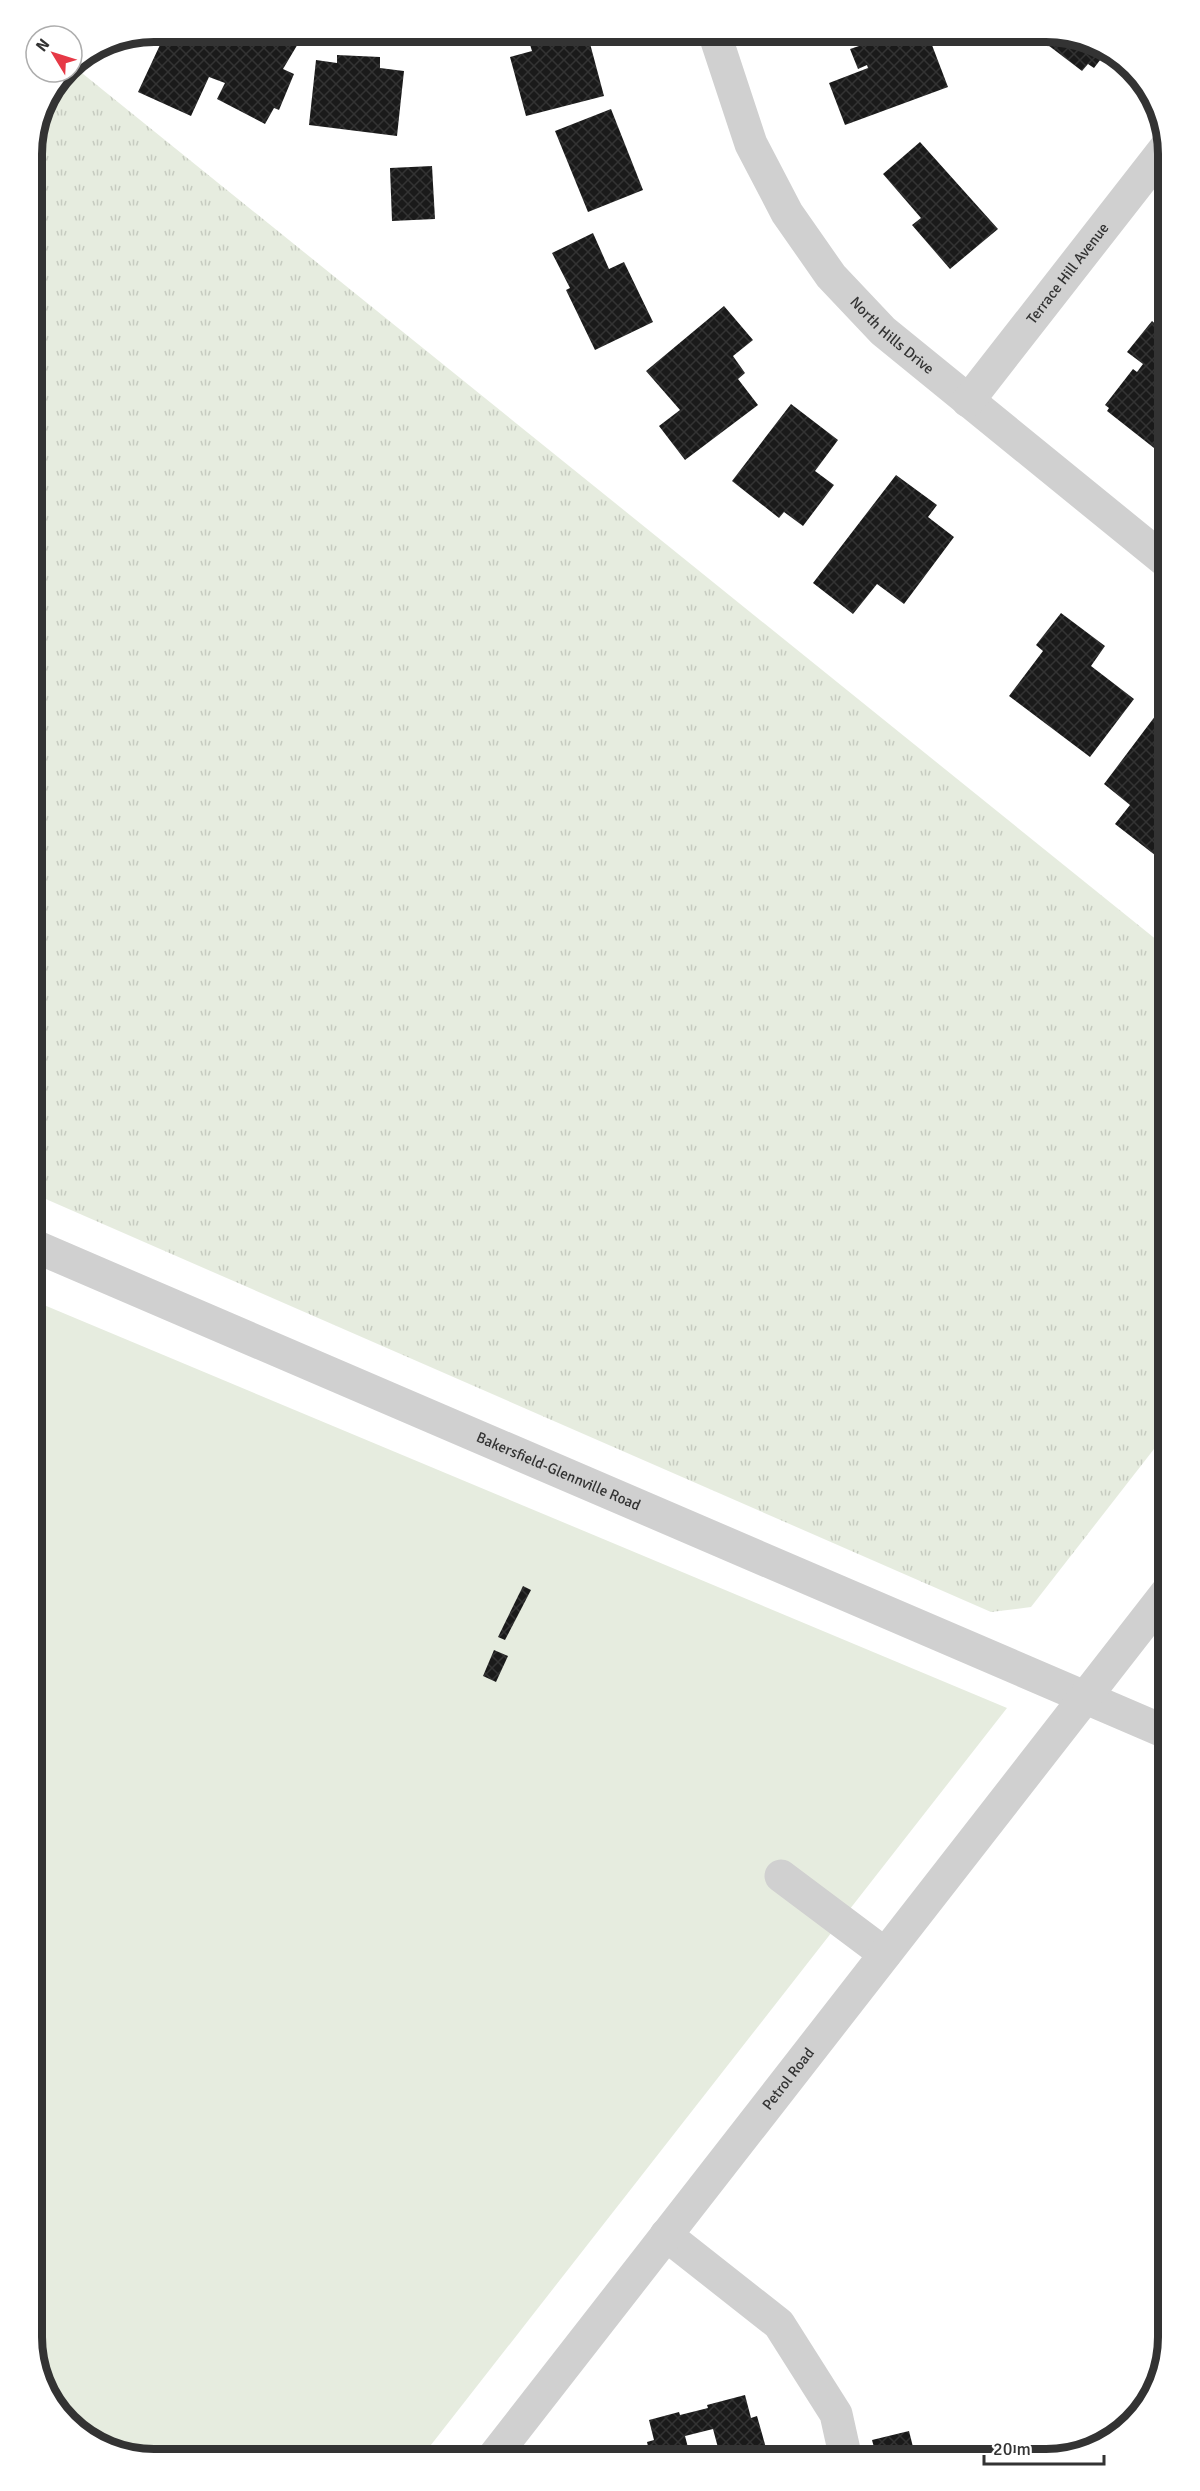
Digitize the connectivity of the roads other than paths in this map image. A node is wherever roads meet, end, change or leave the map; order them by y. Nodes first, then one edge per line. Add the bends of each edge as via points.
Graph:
1 (717, 42) edge
2 (1158, 158) edge
3 (968, 401) junction
4 (1158, 555) edge
5 (42, 1249) edge
6 (1158, 1622) edge
7 (1085, 1698) junction
8 (1158, 1729) edge
9 (781, 1876) dead end
10 (885, 1954) junction
11 (666, 2235) junction
12 (500, 2449) edge
13 (844, 2449) edge

1 - 3 street, North Hills Drive via 751,144 787,213 831,276 883,332
2 - 3 street, Terrace Hill Avenue
3 - 4 street, North Hills Drive
5 - 7 street, Bakersfield-Glennville Road
6 - 7 street, Petrol Road
7 - 8 street, Bakersfield-Glennville Road
7 - 10 street, Petrol Road
9 - 10 street
10 - 11 street, Petrol Road
11 - 12 street, Petrol Road
11 - 13 street via 779,2324 836,2414

